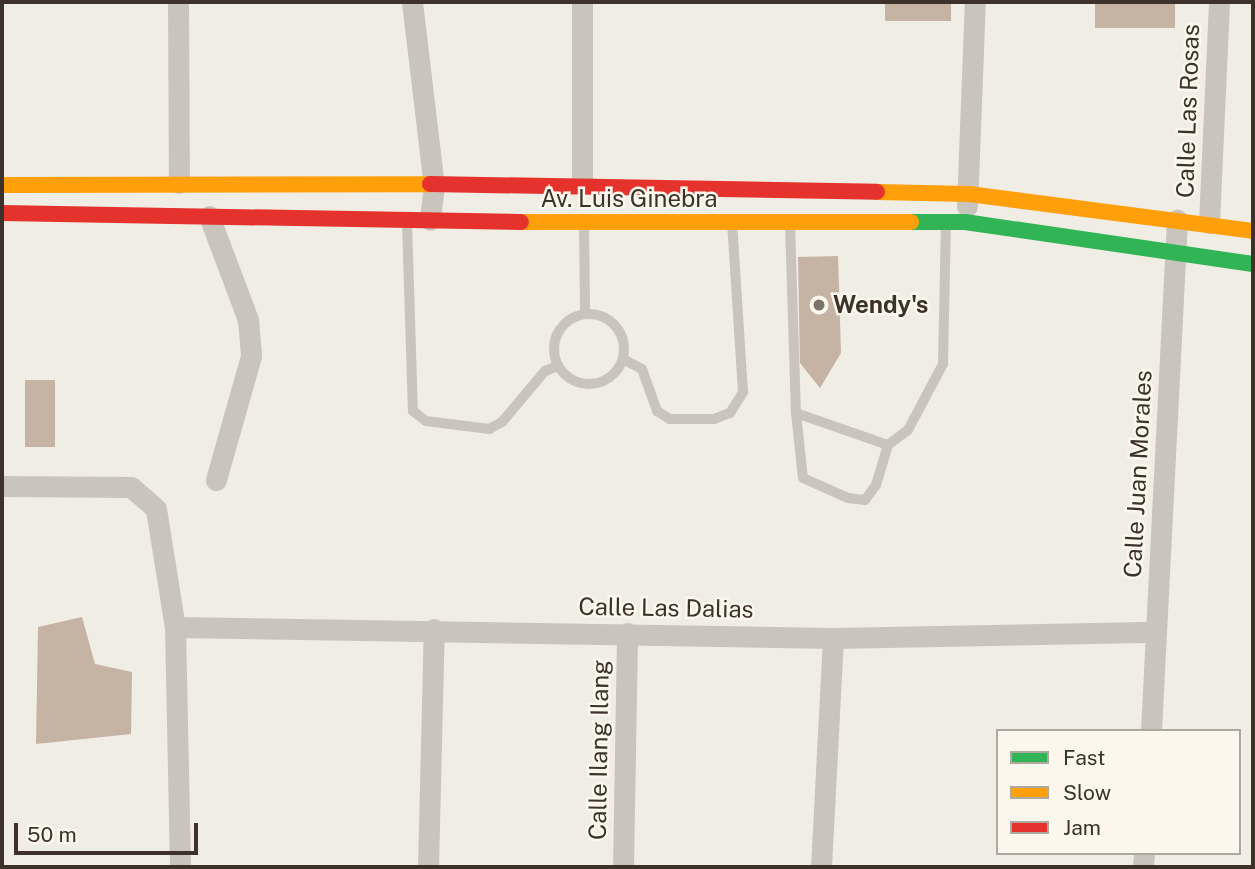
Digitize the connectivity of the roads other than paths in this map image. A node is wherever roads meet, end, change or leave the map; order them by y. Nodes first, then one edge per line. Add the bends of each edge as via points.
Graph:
1 (178, 2) edge
2 (412, 2) edge
3 (582, 2) edge
4 (975, 2) edge
5 (1219, 2) edge
6 (179, 183) junction
7 (582, 184) junction
8 (2, 185) edge
9 (433, 186) junction
10 (968, 194) junction
11 (2, 213) edge
12 (209, 216) junction
13 (407, 220) junction
14 (430, 220) junction
15 (1177, 220) junction
16 (732, 221) junction
17 (790, 222) junction
18 (956, 222) junction
19 (583, 223) junction
20 (1209, 223) junction
21 (1253, 230) edge
22 (1174, 254) junction
23 (1253, 264) edge
24 (585, 314) junction
25 (623, 359) junction
26 (558, 366) junction
27 (796, 413) junction
28 (888, 445) junction
29 (216, 480) dead end
30 (2, 486) edge
31 (174, 627) junction
32 (434, 629) junction
33 (1156, 632) junction
34 (628, 633) junction
35 (833, 638) junction
36 (1151, 729) edge
37 (180, 867) edge
38 (428, 867) edge
39 (623, 867) edge
40 (821, 867) edge

1 - 6 street
2 - 9 street
3 - 7 street
4 - 10 street
5 - 20 street, Calle Las Rosas
6 - 8 street, Av. Luis Ginebra
6 - 9 street, Av. Luis Ginebra
7 - 9 street, Av. Luis Ginebra
7 - 10 street, Av. Luis Ginebra
9 - 14 street
10 - 15 street, Av. Luis Ginebra
10 - 18 street
11 - 12 street, Av. Luis Ginebra
12 - 13 street, Av. Luis Ginebra
12 - 29 street via 248,320 251,356
13 - 14 street, Av. Luis Ginebra
13 - 26 lane via 413,411 426,421 489,429 502,422 545,372
14 - 19 street, Av. Luis Ginebra
15 - 20 street, Av. Luis Ginebra
15 - 22 street, Calle Juan Morales
16 - 17 street, Av. Luis Ginebra
16 - 19 street, Av. Luis Ginebra
16 - 25 lane via 743,392 730,413 715,419 670,419 657,411 642,369
17 - 18 street, Av. Luis Ginebra
17 - 27 lane
18 - 22 street, Av. Luis Ginebra
18 - 28 lane via 943,364 908,430
19 - 24 lane
20 - 21 street, Av. Luis Ginebra
22 - 23 street, Av. Luis Ginebra
22 - 33 street, Calle Juan Morales
24 - 25 lane via 612,321 625,345
24 - 26 lane via 572,318 555,339
25 - 26 lane via 606,381 593,385 572,380
27 - 28 lane
27 - 28 lane via 803,478 848,498 865,500 876,485
30 - 31 street via 117,485 145,496 160,525
31 - 32 street, Calle Las Dalias
31 - 37 street
32 - 34 street, Calle Las Dalias
32 - 38 street
33 - 35 street, Calle Las Dalias
33 - 36 street, Calle Juan Morales
34 - 35 street, Calle Las Dalias
34 - 39 street, Calle Ilang Ilang
35 - 40 street

